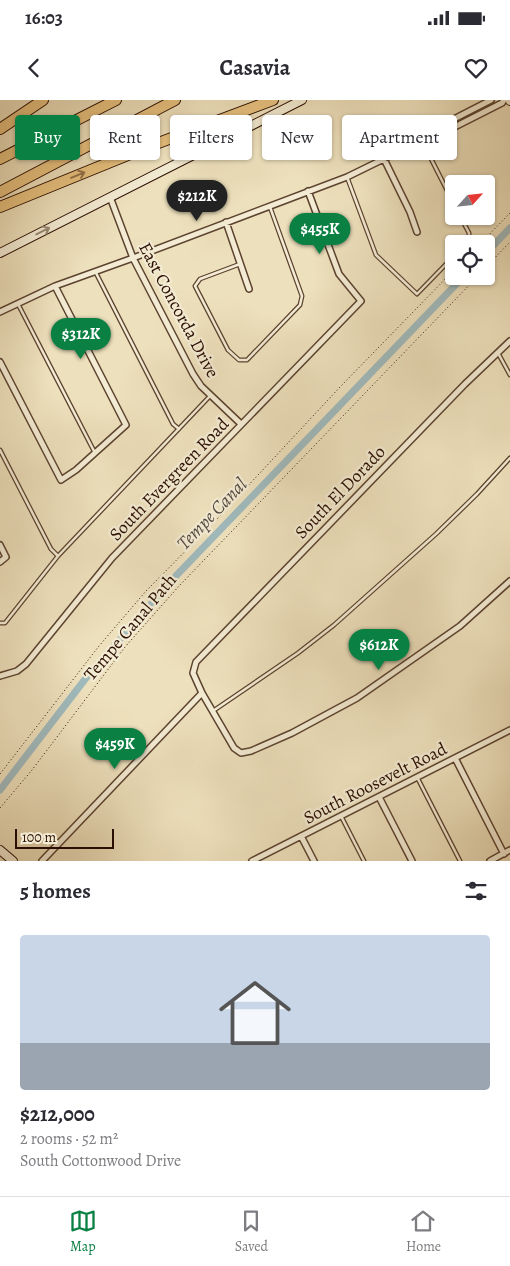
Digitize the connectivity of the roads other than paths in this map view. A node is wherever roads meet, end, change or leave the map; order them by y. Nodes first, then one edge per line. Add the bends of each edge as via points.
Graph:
1 (43, 100) edge
2 (116, 100) edge
3 (175, 100) edge
4 (273, 100) edge
5 (302, 100) edge
6 (491, 100) edge
7 (504, 100) edge
8 (459, 116) joint
9 (457, 120) edge
10 (457, 126) edge
11 (0, 129) edge
12 (0, 159) edge
13 (382, 160) edge
14 (384, 160) edge
15 (432, 160) edge
16 (347, 176) junction
17 (445, 186) edge
18 (308, 191) junction
19 (0, 192) edge
20 (110, 197) junction
21 (270, 205) junction
22 (0, 207) edge
23 (226, 222) junction
24 (417, 232) dead end
25 (0, 253) edge
26 (133, 258) junction
27 (240, 264) junction
28 (445, 265) edge
29 (96, 271) junction
30 (55, 286) junction
31 (249, 289) dead end
32 (18, 303) junction
33 (0, 312) edge
34 (510, 341) edge
35 (498, 352) junction
36 (0, 362) edge
37 (510, 375) edge
38 (211, 395) junction
39 (241, 424) junction
40 (178, 429) junction
41 (0, 450) edge
42 (95, 453) junction
43 (510, 458) edge
44 (0, 545) edge
45 (58, 556) junction
46 (0, 562) edge
47 (510, 581) edge
48 (0, 623) edge
49 (0, 676) edge
50 (202, 694) junction
51 (212, 712) junction
52 (510, 730) edge
53 (456, 758) junction
54 (417, 778) junction
55 (379, 797) junction
56 (341, 816) junction
57 (301, 836) junction
58 (0, 850) edge
59 (510, 850) edge
60 (504, 854) junction
61 (13, 861) edge
62 (42, 861) edge
63 (252, 861) edge
64 (314, 861) edge
65 (364, 861) edge
66 (412, 861) edge
67 (460, 861) edge
68 (490, 861) edge

1 - 11 highway
2 - 12 highway
3 - 19 highway
22 -> 4 highway
5 - 20 main road
6 - 8 street
7 - 10 street
8 - 9 street
13 - 16 street
14 - 24 street
15 - 17 lane
16 - 18 street
16 - 28 lane via 376,255 417,294
18 - 21 street
18 - 39 street, South Evergreen Road via 339,274 361,301
25 -> 20 main road
20 - 26 street, East Concorda Drive
21 - 23 street
21 - 27 lane via 302,296 300,305 247,360 239,360 228,350 196,286 200,279
23 - 26 street
23 - 27 street
26 - 29 street
26 - 38 street, East Concorda Drive via 194,374
27 - 31 street
29 - 30 street
29 - 40 lane
30 - 32 street
30 - 42 street via 126,426
32 - 33 street
32 - 42 lane
34 - 35 street, South El Dorado
35 - 37 lane
35 - 50 street, South El Dorado via 196,662 194,673
36 - 42 street via 62,480
38 - 39 street, East Concorda Drive
38 - 40 lane
39 - 49 street, South Evergreen Road via 112,558 26,664 17,671
40 - 45 lane
41 - 45 lane via 51,549
43 - 51 lane via 436,534 334,625
44 - 46 street via 6,556
45 - 48 lane via 5,624
47 - 51 street via 460,626 357,698 251,752 241,753 234,748
50 - 51 street
50 - 62 street
52 - 53 street, South Roosevelt Road
53 - 54 street, South Roosevelt Road
53 - 60 street
54 - 55 street, South Roosevelt Road
54 - 67 lane
55 - 56 street, South Roosevelt Road
55 - 66 street
56 - 57 street, South Roosevelt Road
56 - 65 lane
57 - 63 street, South Roosevelt Road via 266,857
57 - 64 street
58 - 61 main road
59 - 60 street
60 - 68 street

